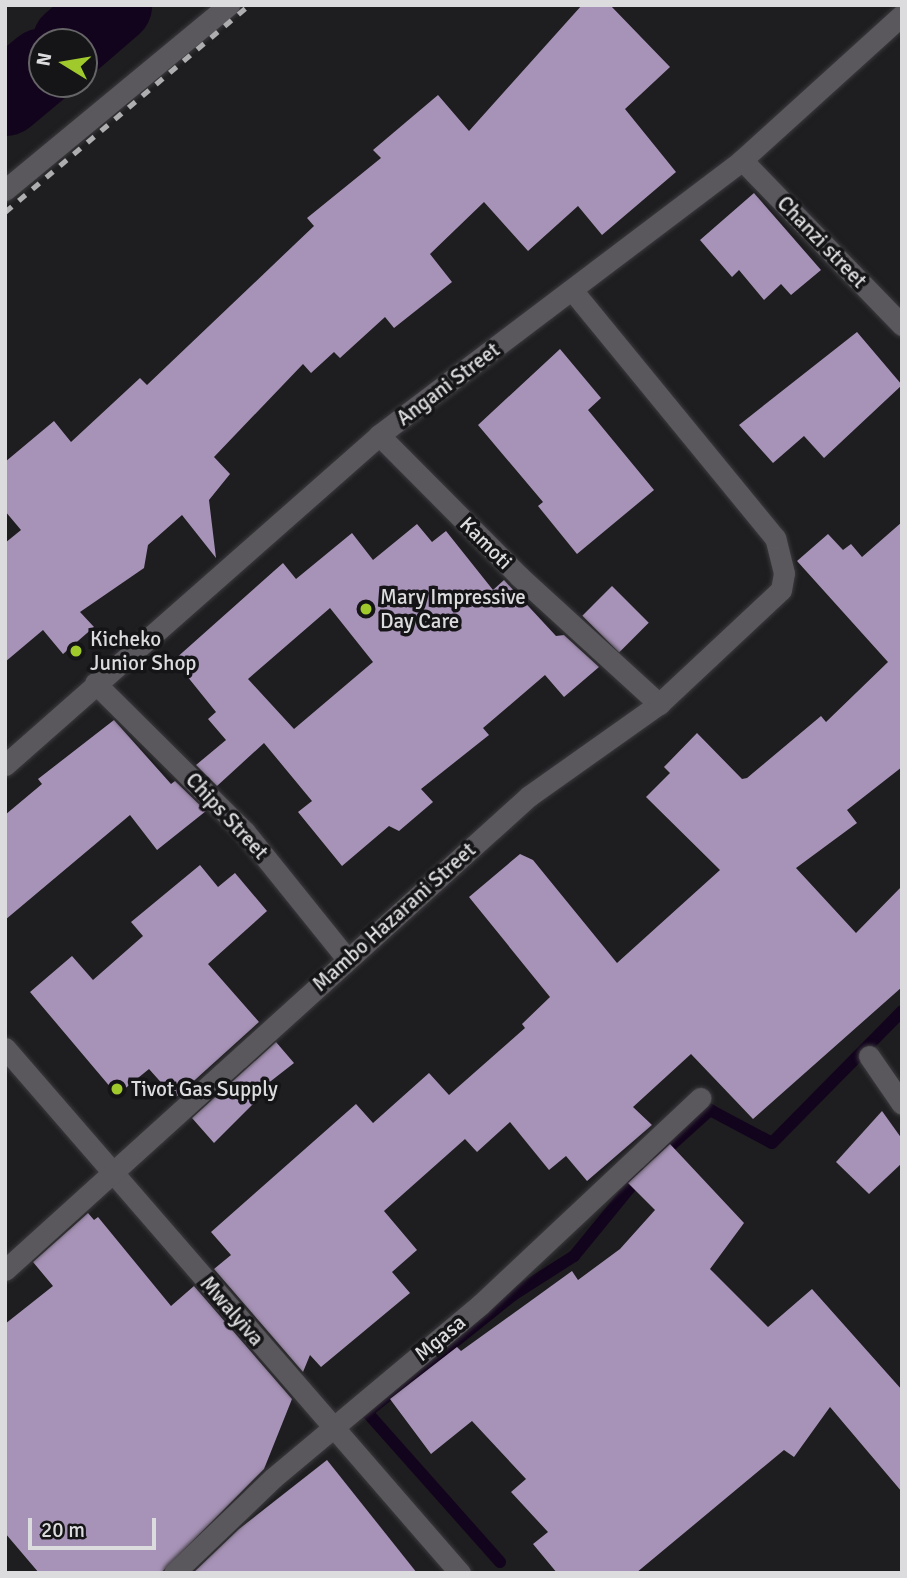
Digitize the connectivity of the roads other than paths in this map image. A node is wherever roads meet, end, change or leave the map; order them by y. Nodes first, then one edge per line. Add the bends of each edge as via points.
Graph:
1 (229, 5) edge
2 (902, 15) edge
3 (742, 160) junction
4 (5, 190) edge
5 (572, 290) junction
6 (902, 325) edge
7 (379, 435) junction
8 (95, 683) junction
9 (659, 704) junction
10 (5, 765) edge
11 (347, 959) junction
12 (5, 1048) edge
13 (869, 1056) dead end
14 (700, 1098) dead end
15 (902, 1104) edge
16 (110, 1171) junction
17 (5, 1270) edge
18 (335, 1426) junction
19 (174, 1573) edge
20 (460, 1573) edge

1 - 4 street
2 - 3 street, Angani Street
3 - 5 street, Angani Street
3 - 6 street, Chanzi street
5 - 7 street, Angani Street
5 - 9 street, Mambo Hazarani Street via 775,538 784,573 781,590
7 - 8 street, Angani Street
7 - 9 street, Kamoti via 519,576
8 - 10 street, Angani Street
8 - 11 street, Chips Street via 245,832
9 - 11 street, Mambo Hazarani Street via 529,796
11 - 16 street, Mambo Hazarani Street
12 - 16 street, Mwalyiva
13 - 15 street
14 - 18 street, Mgasa via 481,1304
16 - 17 street, Mambo Hazarani Street
16 - 18 street, Mwalyiva
18 - 19 street, Mgasa
18 - 20 street, Mwalyiva

